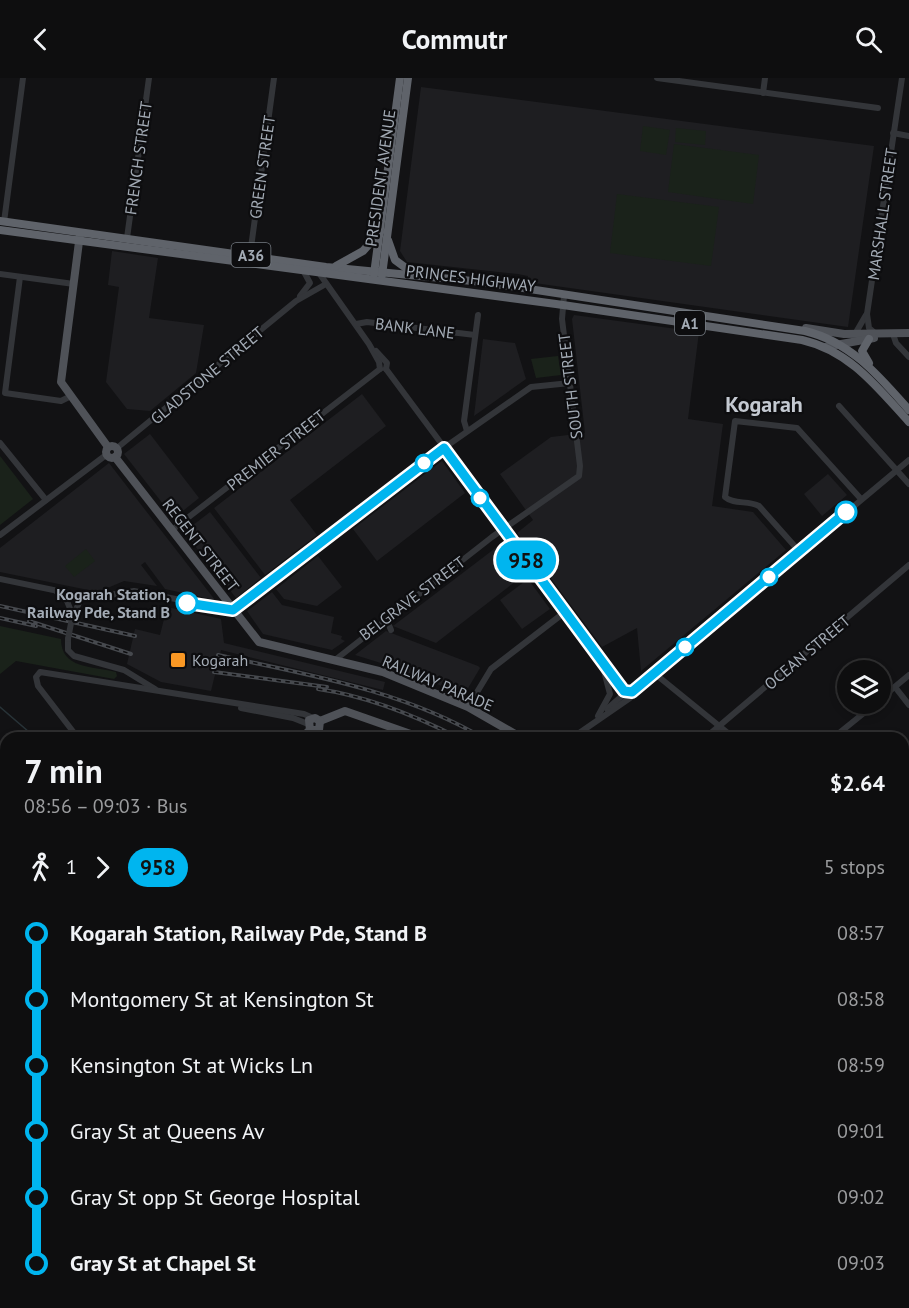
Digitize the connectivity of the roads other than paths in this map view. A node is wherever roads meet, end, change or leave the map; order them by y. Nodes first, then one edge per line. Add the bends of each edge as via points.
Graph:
1 (23, 78) edge
2 (149, 78) edge
3 (274, 78) edge
4 (401, 78) edge
5 (408, 78) edge
6 (657, 78) edge
7 (765, 78) edge
8 (902, 78) edge
9 (763, 93) junction
10 (878, 108) dead end
11 (893, 134) junction
12 (909, 136) edge
13 (1, 224) edge
14 (380, 232) junction
15 (80, 236) junction
16 (127, 238) junction
17 (388, 239) junction
18 (250, 255) junction
19 (333, 268) junction
20 (303, 270) junction
21 (379, 271) junction
22 (319, 273) junction
23 (0, 274) edge
24 (416, 274) junction
25 (20, 276) junction
26 (377, 281) junction
27 (74, 284) junction
28 (326, 284) junction
29 (563, 300) junction
30 (296, 301) junction
31 (867, 314) junction
32 (478, 315) dead end
33 (356, 324) junction
34 (772, 326) junction
35 (909, 333) edge
36 (855, 334) junction
37 (893, 334) junction
38 (475, 335) junction
39 (873, 336) junction
40 (841, 344) junction
41 (825, 347) junction
42 (909, 357) edge
43 (382, 365) junction
44 (884, 382) junction
45 (570, 383) junction
46 (69, 397) junction
47 (839, 406) dead end
48 (909, 410) edge
49 (909, 422) edge
50 (467, 431) junction
51 (0, 443) edge
52 (444, 448) junction
53 (110, 450) junction
54 (909, 460) edge
55 (896, 470) junction
56 (579, 476) joint
57 (909, 484) edge
58 (861, 499) junction
59 (46, 500) junction
60 (172, 530) junction
61 (503, 530) junction
62 (0, 535) edge
63 (799, 551) junction
64 (909, 565) edge
65 (0, 579) edge
66 (56, 591) junction
67 (78, 596) junction
68 (233, 610) junction
69 (565, 612) junction
70 (72, 614) junction
71 (391, 615) junction
72 (391, 630) dead end
73 (268, 645) joint
74 (335, 660) junction
75 (601, 661) junction
76 (124, 670) junction
77 (654, 673) junction
78 (909, 675) edge
79 (134, 676) junction
80 (116, 683) junction
81 (127, 686) junction
82 (895, 687) junction
83 (156, 689) junction
84 (891, 690) edge
85 (627, 694) junction
86 (909, 705) edge
87 (468, 707) junction
88 (863, 714) edge
89 (598, 716) junction
90 (313, 723) junction
91 (719, 726) junction
92 (586, 727) junction
93 (73, 732) edge
94 (306, 732) edge
95 (405, 732) edge
96 (512, 732) edge
97 (580, 732) edge
98 (712, 732) edge
99 (726, 732) edge
100 (840, 732) edge

1 - 13 street
2 - 16 street, FRENCH STREET
3 - 18 street, GREEN STREET
4 - 14 highway, PRESIDENT AVENUE
5 - 17 highway, PRESIDENT AVENUE
6 - 9 street
7 - 9 street
8 - 11 street, MARSHALL STREET
9 - 10 street
11 - 12 street
11 - 31 street, MARSHALL STREET
13 - 15 highway, PRINCES HIGHWAY / A36
14 - 19 highway via 363,251
14 - 21 highway, PRESIDENT AVENUE
15 - 16 highway, PRINCES HIGHWAY / A36
15 - 20 highway, PRINCES HIGHWAY / A36
15 - 27 main road
16 - 18 highway, PRINCES HIGHWAY / A36
17 - 21 highway, PRESIDENT AVENUE
17 - 24 highway via 399,264
18 - 19 highway, PRINCES HIGHWAY / A36
19 - 21 highway, PRINCES HIGHWAY / A36
20 - 22 highway, PRINCES HIGHWAY / A36
20 - 30 street, GLADSTONE STREET via 310,283
21 - 24 highway, PRINCES HIGHWAY / A1
21 - 26 highway, PRESIDENT AVENUE
22 - 26 highway, PRINCES HIGHWAY / A36
22 - 28 street
23 - 25 street
24 - 29 highway, PRINCES HIGHWAY / A1
25 - 27 street
25 - 46 street via 5,393 61,401
26 - 29 highway, PRINCES HIGHWAY / A1
27 - 46 main road via 61,380
28 - 30 street, GLADSTONE STREET
28 - 33 street
29 - 34 highway, PRINCES HIGHWAY / A1
29 - 41 highway, PRINCES HIGHWAY / A1
29 - 45 street, SOUTH STREET
30 - 53 street, GLADSTONE STREET
31 - 36 street, MARSHALL STREET
31 - 39 street
32 - 38 street
33 - 38 street, BANK LANE via 367,322
33 - 43 street
34 - 36 main road via 784,324
34 - 40 highway, PRINCES HIGHWAY / A1 via 816,334
35 - 37 main road
36 - 39 main road
37 - 39 main road
37 - 42 street
38 - 50 street via 464,421
39 - 40 main road
39 - 44 highway via 863,344 863,354
40 - 41 main road
40 - 44 highway, PRINCES HIGHWAY / A1
41 - 49 highway, PRINCES HIGHWAY / A1 via 855,365
43 - 52 street
43 - 60 street, PREMIER STREET
44 - 48 highway, PRINCES HIGHWAY / A1
45 - 50 street via 531,387
45 - 56 street, SOUTH STREET
46 - 53 main road
47 - 55 street
50 - 52 street
51 - 59 street
52 - 61 street
52 - 68 street
53 - 59 street, GLADSTONE STREET
53 - 60 main road, REGENT STREET
54 - 55 street
55 - 57 street
55 - 58 street
56 - 61 street, BELGRAVE STREET
58 - 63 street
58 - 63 street via 797,428 738,420 734,423 725,497 759,506
59 - 62 street, GLADSTONE STREET
60 - 68 main road, REGENT STREET
61 - 69 street
61 - 71 street, BELGRAVE STREET
63 - 77 street
64 - 91 street, OCEAN STREET
65 - 66 street
66 - 67 street
66 - 70 street via 67,601
67 - 68 street via 101,599 137,591
67 - 70 street via 79,603
68 - 73 main road, REGENT STREET via 256,640
69 - 75 street
69 - 87 street via 491,669
70 - 76 street, bridge via 68,650 74,656
71 - 72 street
71 - 74 street, BELGRAVE STREET
73 - 74 main road, RAILWAY PARADE
74 - 87 main road, RAILWAY PARADE via 384,672
75 - 85 street
75 - 89 street via 610,694
76 - 79 street
76 - 80 street
77 - 85 street
77 - 91 street
78 - 82 street
79 - 81 street
79 - 83 street
80 - 81 street
80 - 93 street via 40,672 36,678 38,686
81 - 83 street
82 - 84 street
82 - 86 street
83 - 90 street via 304,714
85 - 89 street
85 - 92 street
87 - 96 main road, RAILWAY PARADE
88 - 100 street
89 - 92 street
90 - 94 main road
90 - 95 main road via 345,711
91 - 98 street, OCEAN STREET
91 - 99 street
92 - 97 street

